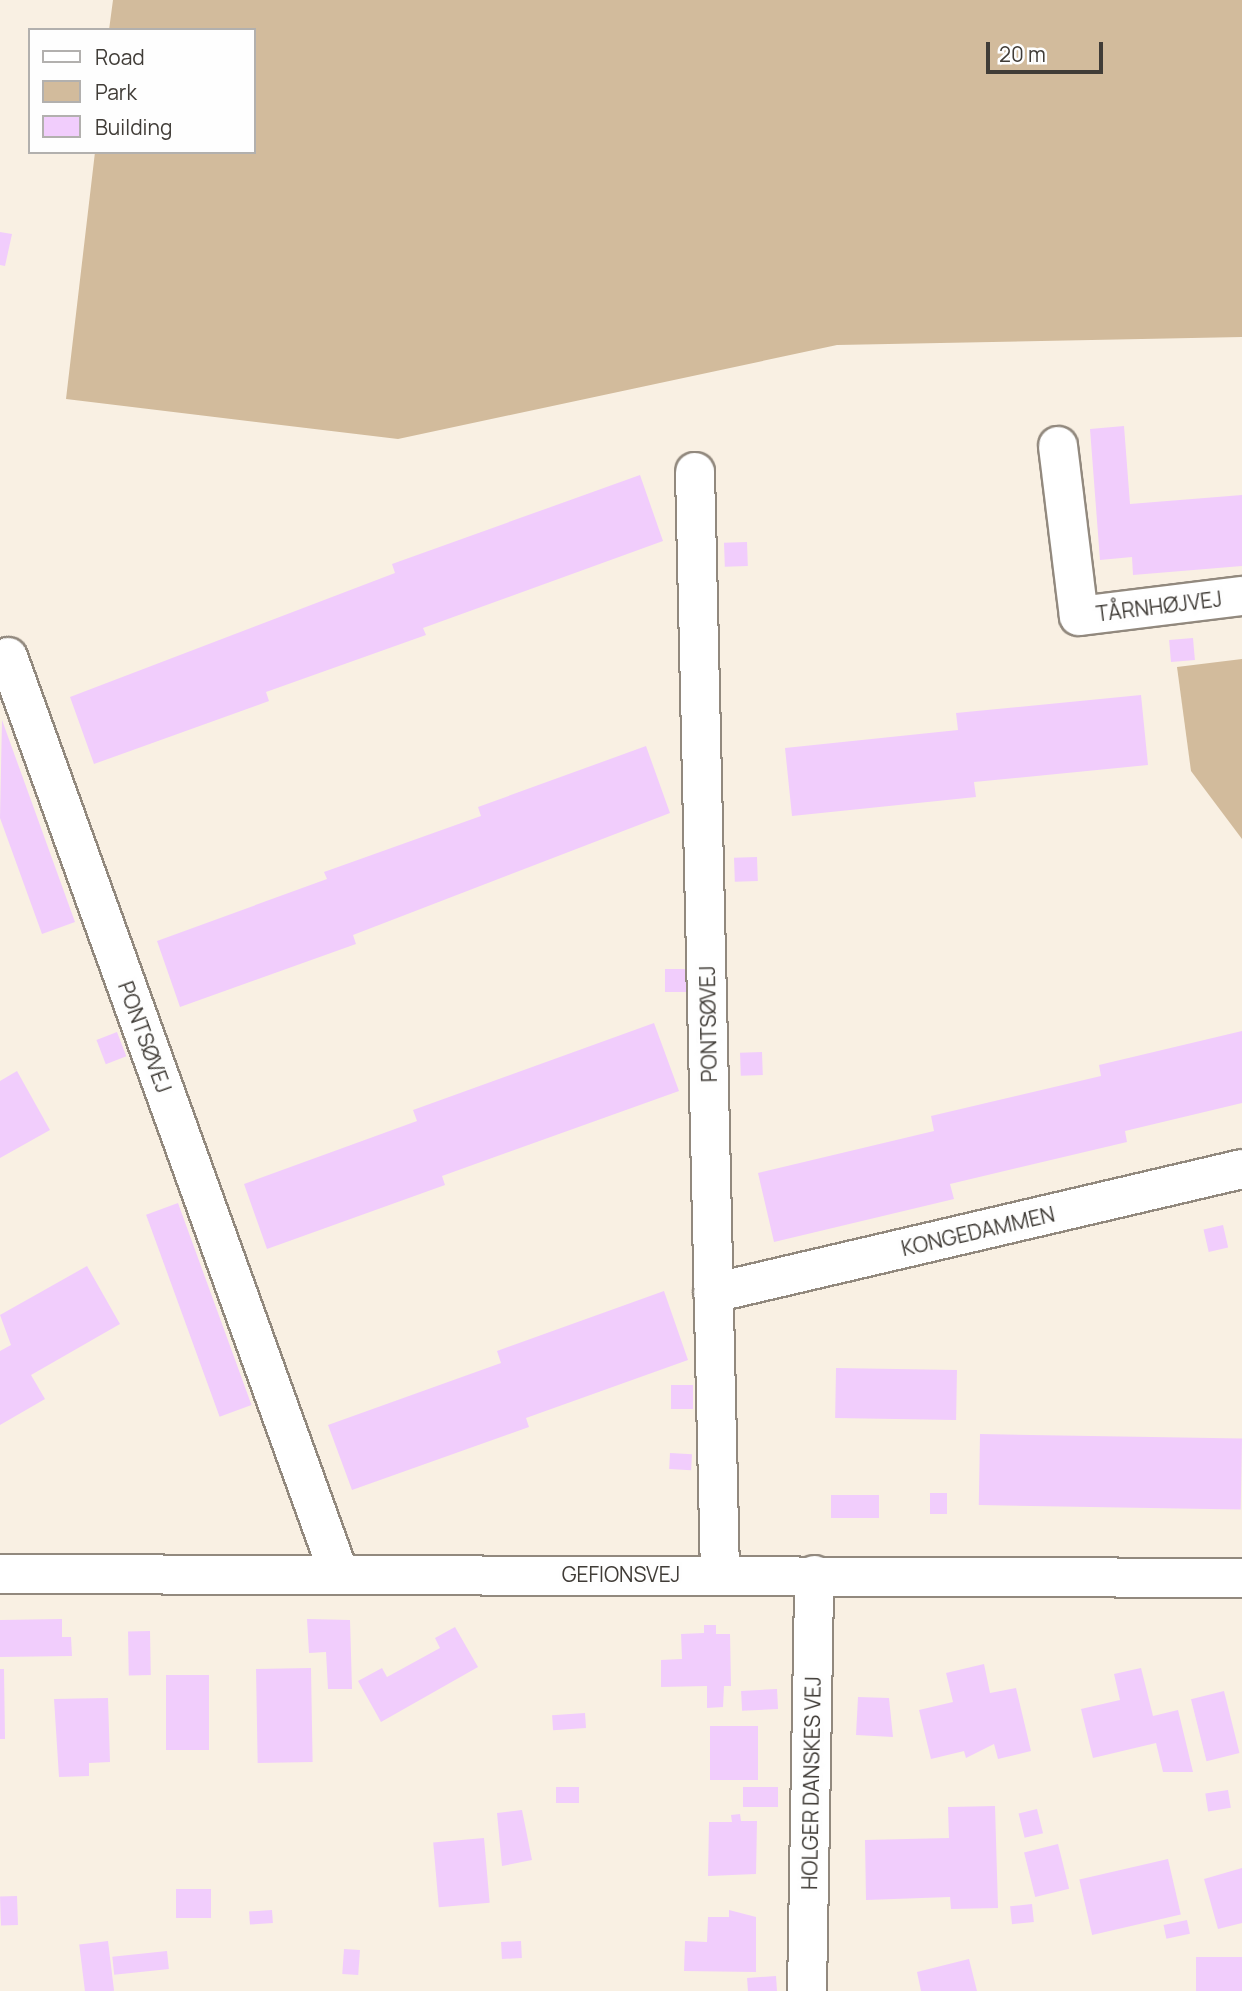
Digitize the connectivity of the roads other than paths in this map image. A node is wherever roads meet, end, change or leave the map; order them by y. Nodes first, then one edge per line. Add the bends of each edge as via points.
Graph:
1 (1058, 446) dead end
2 (695, 472) dead end
3 (1242, 596) edge
4 (8, 657) dead end
5 (1242, 1169) edge
6 (713, 1293) junction
7 (0, 1574) edge
8 (339, 1574) junction
9 (814, 1575) junction
10 (720, 1576) junction
11 (1242, 1578) edge
12 (807, 1991) edge

1 - 3 street, TÅRNHØJVEJ via 1079,616
2 - 6 street, PONTSØVEJ
4 - 8 street, PONTSØVEJ
5 - 6 street, KONGEDAMMEN
6 - 10 street, PONTSØVEJ
7 - 8 street, GEFIONSVEJ
8 - 10 street, GEFIONSVEJ
9 - 10 street, GEFIONSVEJ
9 - 11 street, GEFIONSVEJ
9 - 12 street, HOLGER DANSKES VEJ

